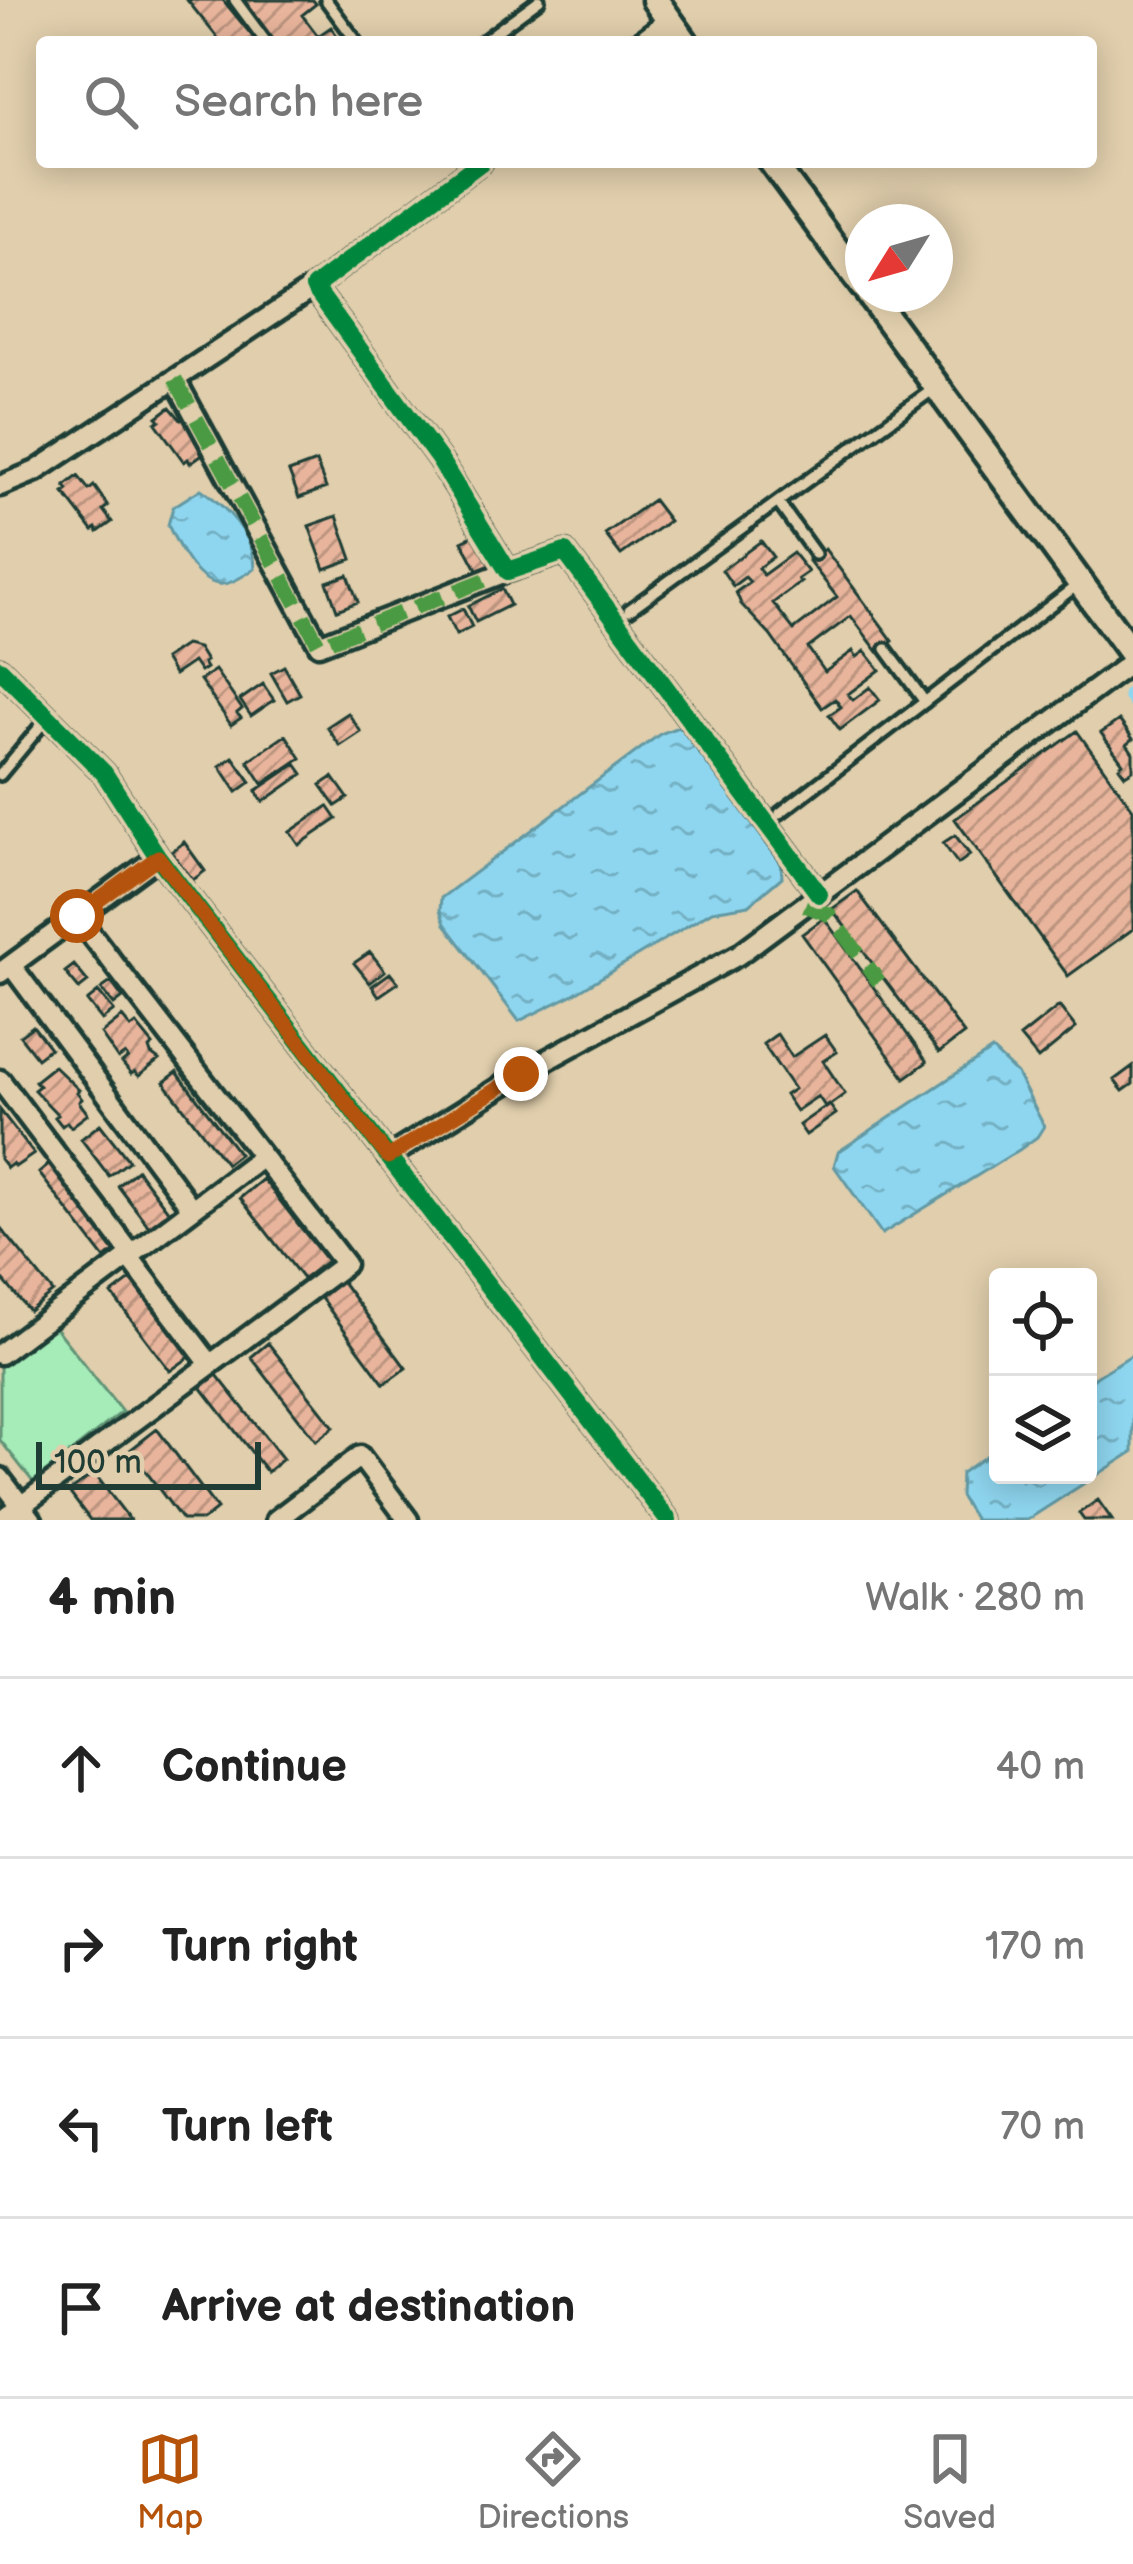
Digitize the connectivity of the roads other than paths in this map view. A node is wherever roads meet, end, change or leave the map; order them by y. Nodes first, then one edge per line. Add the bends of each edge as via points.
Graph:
1 (235, 0) edge
2 (326, 0) edge
3 (539, 0) edge
4 (662, 10) edge
5 (262, 36) edge
6 (353, 36) edge
7 (490, 36) edge
8 (644, 36) edge
9 (681, 36) edge
10 (473, 168) edge
11 (776, 168) edge
12 (845, 261) edge
13 (314, 287) junction
14 (882, 312) edge
15 (175, 379) junction
16 (928, 393) dead end
17 (0, 486) edge
18 (779, 504) junction
19 (815, 554) dead end
20 (508, 571) junction
21 (1072, 589) dead end
22 (629, 610) dead end
23 (1130, 643) edge
24 (886, 649) dead end
25 (0, 669) edge
26 (925, 702) junction
27 (48, 717) junction
28 (0, 775) edge
29 (781, 813) dead end
30 (158, 857) junction
31 (819, 894) junction
32 (77, 916) junction
33 (5, 969) edge
34 (0, 1080) edge
35 (388, 1157) junction
36 (260, 1158) junction
37 (193, 1209) junction
38 (131, 1256) junction
39 (0, 1354) edge
40 (210, 1364) junction
41 (0, 1478) edge
42 (26, 1513) edge
43 (2, 1520) edge
44 (276, 1520) edge
45 (408, 1520) edge
46 (668, 1520) edge

1 - 5 lane
2 - 6 lane
3 - 7 lane
4 - 8 street
4 - 9 street
10 - 13 street
11 - 12 street
13 - 15 street
13 - 20 street via 439,459
14 - 23 street
15 - 17 street
15 - 20 street via 319,645
16 - 18 lane
18 - 19 lane
18 - 22 lane
20 - 31 street via 565,552
21 - 26 lane
23 - 31 street
24 - 26 lane
25 - 27 street
26 - 29 lane
27 - 28 lane
27 - 30 street via 104,773
30 - 32 street
30 - 35 street
31 - 35 street via 737,955
32 - 33 street
32 - 36 street
33 - 37 street
34 - 38 street
35 - 46 street
36 - 37 street
36 - 40 street via 345,1264
37 - 38 street
38 - 39 street
38 - 40 street
40 - 42 street
41 - 42 street
42 - 43 street
44 - 45 street via 359,1456

